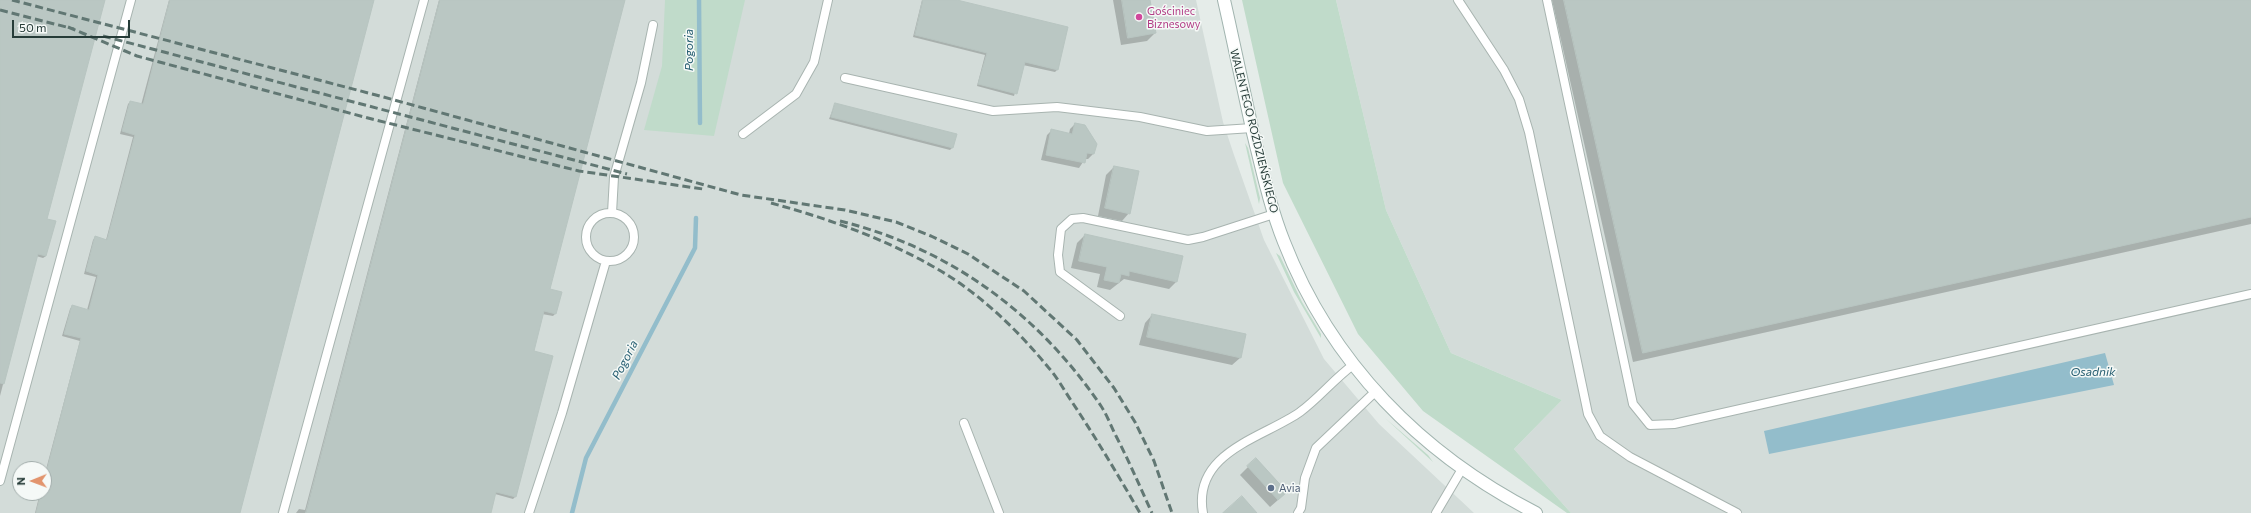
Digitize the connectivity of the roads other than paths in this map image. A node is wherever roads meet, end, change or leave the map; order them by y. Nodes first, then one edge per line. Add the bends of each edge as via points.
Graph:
1 (130, 0) edge
2 (424, 0) edge
3 (828, 0) edge
4 (1224, 0) edge
5 (1458, 0) edge
6 (1547, 0) edge
7 (653, 25) dead end
8 (845, 78) dead end
9 (1252, 128) junction
10 (742, 134) dead end
11 (612, 213) junction
12 (1274, 214) junction
13 (606, 261) junction
14 (2251, 294) edge
15 (1120, 316) dead end
16 (1353, 365) junction
17 (1375, 392) junction
18 (964, 423) dead end
19 (1462, 469) junction
20 (0, 481) edge
21 (283, 513) edge
22 (529, 513) edge
23 (999, 513) edge
24 (1203, 513) edge
25 (1298, 513) edge
26 (1436, 513) edge
27 (1536, 513) edge
28 (1737, 513) edge

1 - 20 lane
2 - 21 lane
3 - 10 lane via 814,62 796,94
4 - 9 street, WALENTEGO ROŹDZIEŃSKIEGO
5 - 28 lane via 1504,70 1519,100 1529,132 1588,414 1600,436 1630,457
6 - 14 lane via 1633,404 1650,425 1674,424
7 - 11 lane via 641,83 614,176
8 - 9 lane via 993,111 1057,106 1140,117 1207,131
9 - 12 street, WALENTEGO ROŹDZIEŃSKIEGO
11 - 13 lane via 598,216 592,221 586,234 586,241 593,254
11 - 13 lane via 620,214 631,225 634,240 628,254
12 - 15 lane via 1188,240 1083,218 1072,219 1061,229 1058,255 1060,272
12 - 16 street, WALENTEGO ROŹDZIEŃSKIEGO via 1304,287
13 - 22 lane via 562,413
16 - 17 street, WALENTEGO ROŹDZIEŃSKIEGO
16 - 24 lane via 1300,412 1236,447 1214,467 1202,489
17 - 19 street, WALENTEGO ROŹDZIEŃSKIEGO via 1420,436
17 - 25 lane via 1316,448 1305,478
18 - 23 lane
19 - 26 lane
19 - 27 street, WALENTEGO ROŹDZIEŃSKIEGO

